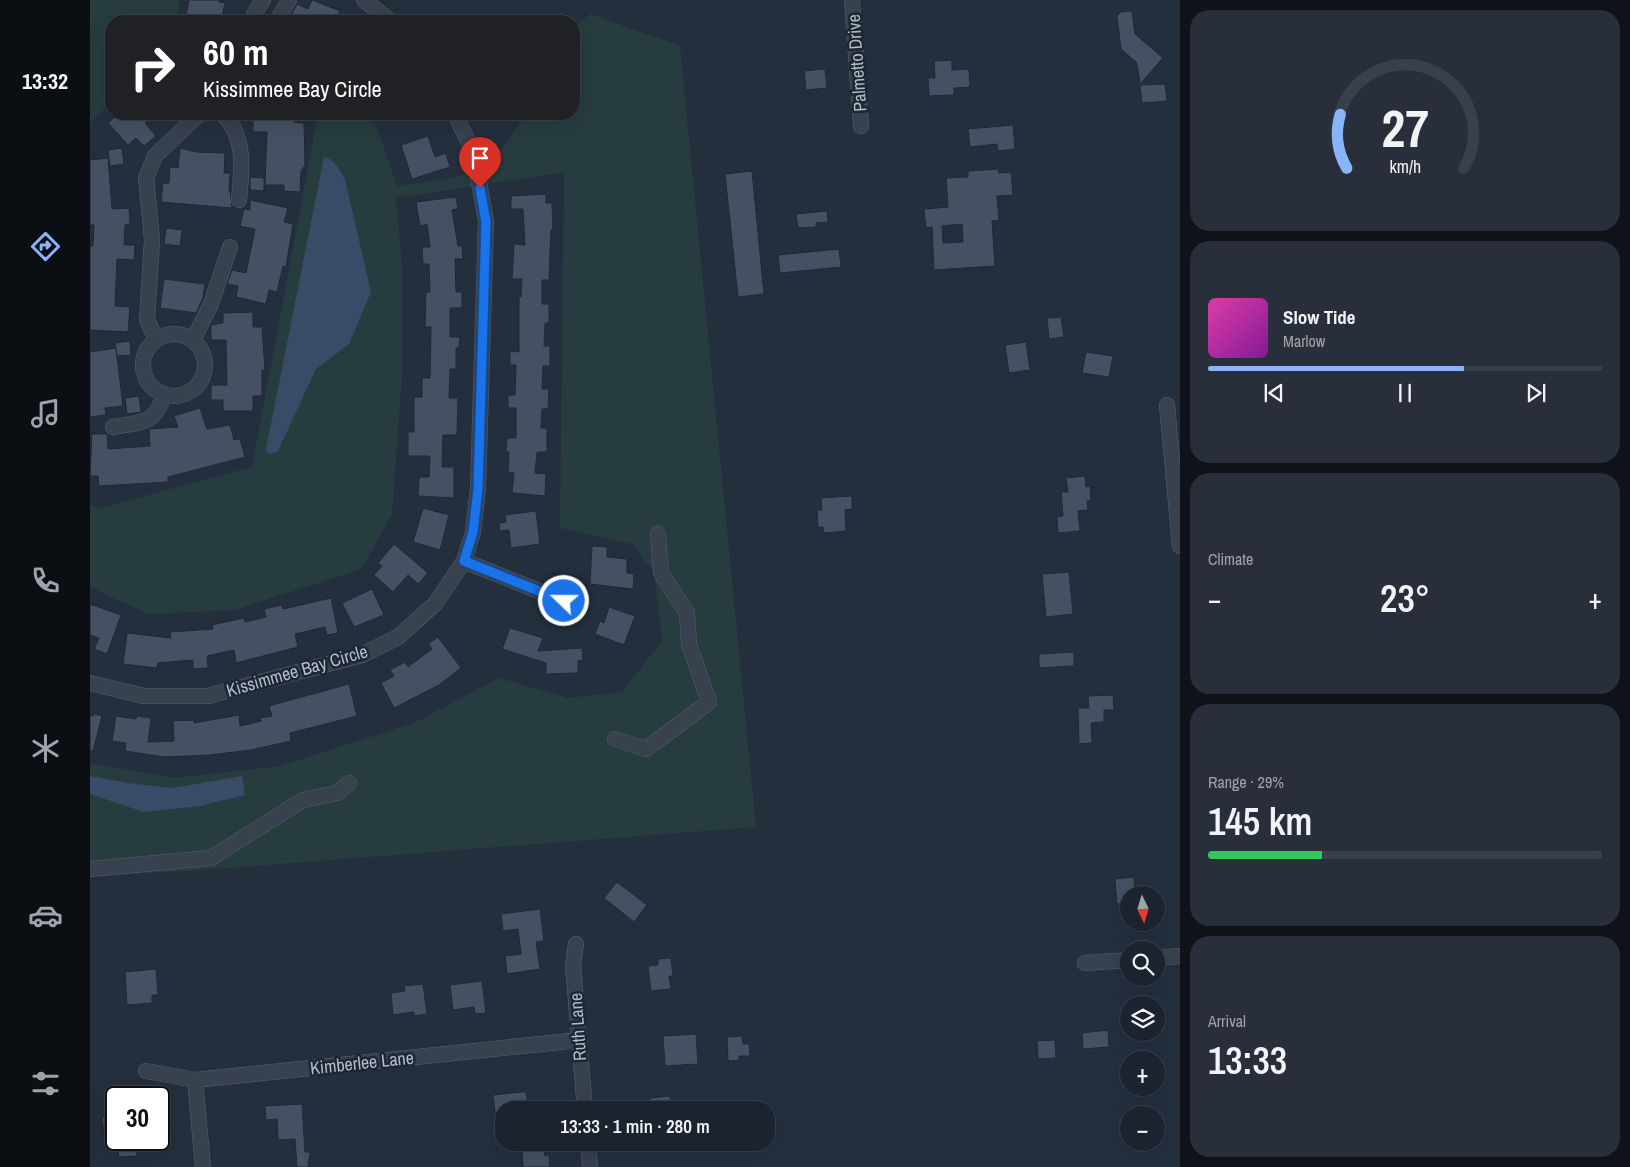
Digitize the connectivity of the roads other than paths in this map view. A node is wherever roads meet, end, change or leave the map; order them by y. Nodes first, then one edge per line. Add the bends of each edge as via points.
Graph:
1 (263, 0) edge
2 (288, 0) edge
3 (364, 0) edge
4 (852, 0) edge
5 (254, 15) edge
6 (280, 15) edge
7 (383, 15) edge
8 (193, 120) edge
9 (228, 120) edge
10 (458, 120) edge
11 (861, 126) dead end
12 (239, 200) dead end
13 (230, 247) dead end
14 (156, 339) junction
15 (194, 340) junction
16 (164, 395) junction
17 (1167, 405) dead end
18 (113, 427) dead end
19 (658, 534) dead end
20 (1180, 546) edge
21 (464, 561) junction
22 (564, 601) dead end
23 (90, 683) edge
24 (615, 739) dead end
25 (349, 783) dead end
26 (90, 869) edge
27 (576, 944) dead end
28 (1180, 956) edge
29 (1165, 957) edge
30 (1120, 961) edge
31 (1085, 964) dead end
32 (579, 1040) junction
33 (146, 1071) dead end
34 (195, 1080) junction
35 (584, 1101) edge
36 (589, 1151) edge
37 (203, 1167) edge
38 (590, 1167) edge

1 - 5 street
2 - 6 street
3 - 7 street
4 - 11 street, Palmetto Drive
8 - 14 street via 155,156 146,178 152,240 147,320
9 - 12 street via 239,135
10 - 21 street, Kissimmee Bay Circle via 474,154 486,222 478,489 473,532
13 - 15 street via 211,304
14 - 15 street via 175,334
14 - 16 street via 144,355 142,365 148,384
15 - 16 street via 204,359 202,380 186,394
16 - 18 street via 155,416 146,421
17 - 20 street
19 - 24 street via 661,574 687,613 689,644 709,702 646,749
21 - 22 street
21 - 23 street, Kissimmee Bay Circle via 435,604 398,637 362,655 208,696 144,696
25 - 26 street via 337,793 303,800 211,858
27 - 32 street, Ruth Lane via 574,965
28 - 29 street
30 - 31 street
32 - 34 street, Kimberlee Lane
32 - 35 street, Ruth Lane
33 - 34 street, Kimberlee Lane
34 - 37 street
36 - 38 street

